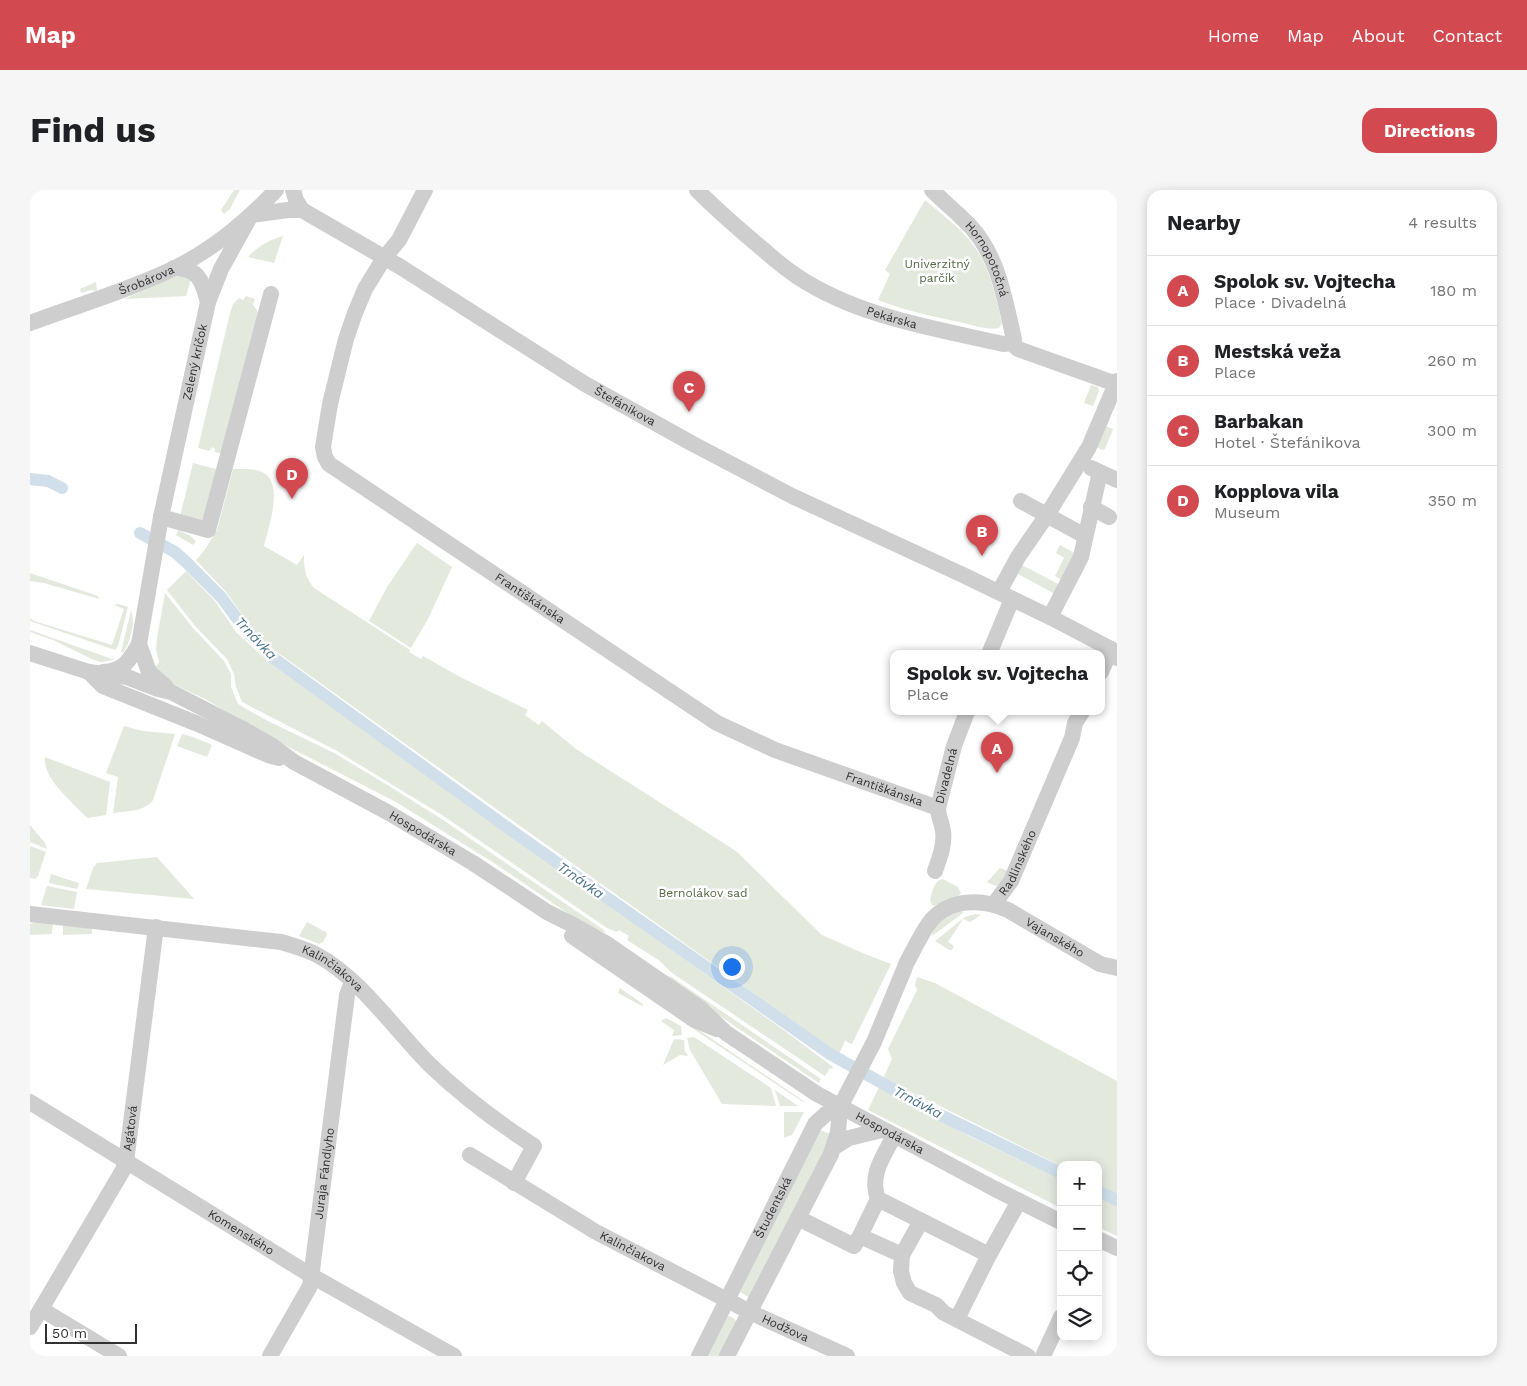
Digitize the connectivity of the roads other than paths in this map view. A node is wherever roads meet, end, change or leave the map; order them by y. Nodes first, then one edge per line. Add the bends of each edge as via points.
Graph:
1 (276, 190) edge
2 (293, 190) edge
3 (425, 190) edge
4 (697, 190) edge
5 (932, 190) edge
6 (302, 210) junction
7 (251, 215) junction
8 (384, 258) junction
9 (174, 268) junction
10 (266, 300) dead end
11 (208, 302) junction
12 (30, 323) edge
13 (1012, 343) junction
14 (1116, 383) edge
15 (1080, 462) junction
16 (1100, 472) junction
17 (1117, 480) edge
18 (1021, 501) dead end
19 (1091, 507) junction
20 (1047, 516) junction
21 (161, 517) junction
22 (1109, 517) dead end
23 (1085, 536) junction
24 (1005, 596) junction
25 (1050, 617) junction
26 (139, 644) junction
27 (991, 650) edge
28 (1115, 652) edge
29 (30, 653) edge
30 (1105, 666) edge
31 (88, 672) junction
32 (171, 692) junction
33 (966, 715) edge
34 (1080, 715) edge
35 (294, 762) junction
36 (938, 808) junction
37 (936, 871) dead end
38 (994, 904) junction
39 (30, 914) edge
40 (156, 927) junction
41 (1117, 968) edge
42 (352, 982) junction
43 (30, 1102) edge
44 (840, 1107) junction
45 (888, 1133) junction
46 (833, 1148) junction
47 (470, 1155) dead end
48 (126, 1162) junction
49 (514, 1182) junction
50 (878, 1199) junction
51 (1019, 1201) junction
52 (798, 1218) junction
53 (1057, 1220) edge
54 (921, 1221) junction
55 (860, 1236) junction
56 (1102, 1241) edge
57 (1117, 1248) edge
58 (989, 1255) junction
59 (902, 1256) junction
60 (312, 1276) junction
61 (727, 1300) junction
62 (41, 1309) junction
63 (750, 1312) junction
64 (957, 1320) junction
65 (1057, 1326) edge
66 (30, 1327) edge
67 (119, 1356) edge
68 (270, 1356) edge
69 (454, 1356) edge
70 (699, 1356) edge
71 (727, 1356) edge
72 (847, 1356) edge
73 (1028, 1356) edge
74 (1043, 1356) edge

1 - 7 street
2 - 6 street
3 - 8 street, Františkánska via 399,240
4 - 13 street, Pekárska via 731,224 782,265 841,299 898,321 1003,344
5 - 13 street, Hornopotočná via 973,229 986,249 1002,289 1014,339
6 - 7 street
6 - 8 street, Štefánikova
7 - 9 street, Šrobárova via 207,249
7 - 11 street, Zelený kríčok via 221,269
8 - 24 street, Štefánikova via 585,384 693,444 792,496
8 - 36 street, Františkánska via 362,297 346,339 323,447 330,464 716,723 774,750
9 - 11 street via 192,270 199,276
9 - 12 street, Šrobárova via 122,291
10 - 21 street via 208,530
11 - 21 street, Zelený kríčok
13 - 14 street, Pekárska via 1018,349
14 - 15 street
15 - 16 street
15 - 20 street
16 - 17 street
16 - 19 street
18 - 20 street
19 - 22 street
19 - 23 street
20 - 23 street
20 - 24 street via 1018,558
21 - 26 street, Zelený kríčok
23 - 25 street via 1081,557
24 - 25 street, Štefánikova
24 - 27 street via 1003,618
25 - 28 street, Štefánikova
26 - 31 street, Zelený kríčok via 121,668 113,672
26 - 32 street, Hospodárska via 149,672
28 - 30 street
29 - 31 street, Hospodárska
31 - 32 street, Hospodárska via 127,678
31 - 35 street, Hospodárska via 103,686 268,755
32 - 35 street, Hospodárska via 271,745
33 - 36 street, Divadelná
34 - 38 street, Radlinského via 1011,881
35 - 44 street, Hospodárska via 473,863 547,912 568,933 693,1019 726,1033
36 - 37 street, Divadelná via 943,831
38 - 41 street, Vajanského via 1100,964
38 - 44 street, Radlinského via 964,902 945,910 930,922 905,966 866,1059
39 - 40 street, Kalinčiakova
40 - 42 street, Kalinčiakova via 295,946 318,955
40 - 48 street, Agátová
42 - 49 street, Kalinčiakova via 430,1064 492,1117 534,1146
42 - 60 street, Juraja Fándlyho via 347,996
43 - 48 street, Komenského
44 - 45 street, Hospodárska
44 - 46 street
44 - 61 street, Študentská via 815,1124
45 - 46 street via 850,1138
45 - 50 street via 875,1175 874,1188
45 - 51 street, Hospodárska
46 - 52 street
47 - 49 street, Kalinčiakova
48 - 60 street, Komenského
48 - 62 street, Agátová
49 - 61 street, Kalinčiakova via 596,1232
50 - 54 street
50 - 55 street
51 - 53 street, Hospodárska
51 - 58 street
52 - 55 street via 854,1246
52 - 63 street
54 - 58 street
54 - 59 street
55 - 59 street
56 - 57 street
58 - 64 street
59 - 64 street via 901,1270 910,1293 936,1305
60 - 68 street, Juraja Fándlyho via 310,1286
60 - 69 street, Komenského
61 - 63 street, Kalinčiakova
61 - 70 street, Študentská
62 - 66 street, Agátová
62 - 67 street
63 - 71 street
63 - 72 street, Hodžova
64 - 73 street
65 - 74 street

